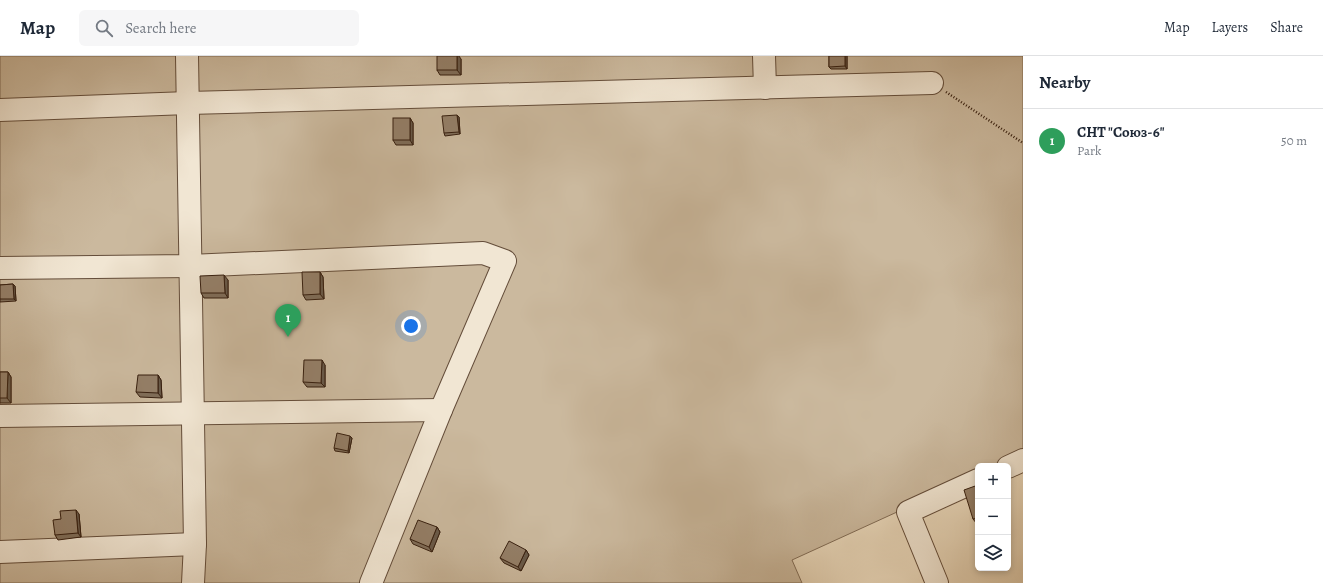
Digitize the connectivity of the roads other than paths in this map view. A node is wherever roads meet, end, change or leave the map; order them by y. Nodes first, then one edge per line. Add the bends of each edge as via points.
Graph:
1 (187, 56) edge
2 (764, 56) edge
3 (932, 83) road end
4 (765, 88) junction
5 (188, 103) junction
6 (0, 110) edge
7 (190, 266) junction
8 (0, 268) edge
9 (441, 410) junction
10 (192, 412) junction
11 (0, 416) edge
12 (1023, 460) edge
13 (1011, 466) edge
14 (975, 481) edge
15 (195, 544) junction
16 (0, 552) edge
17 (193, 583) edge
18 (371, 583) edge
19 (937, 583) edge

1 - 5 street
2 - 4 street
3 - 4 street
4 - 5 street
5 - 6 street
5 - 7 street
7 - 8 street
7 - 9 street via 483,253 505,261
7 - 10 street
9 - 10 street
9 - 18 street
10 - 11 street
10 - 15 street
12 - 13 street
14 - 19 street via 908,512
15 - 16 street
15 - 17 street

